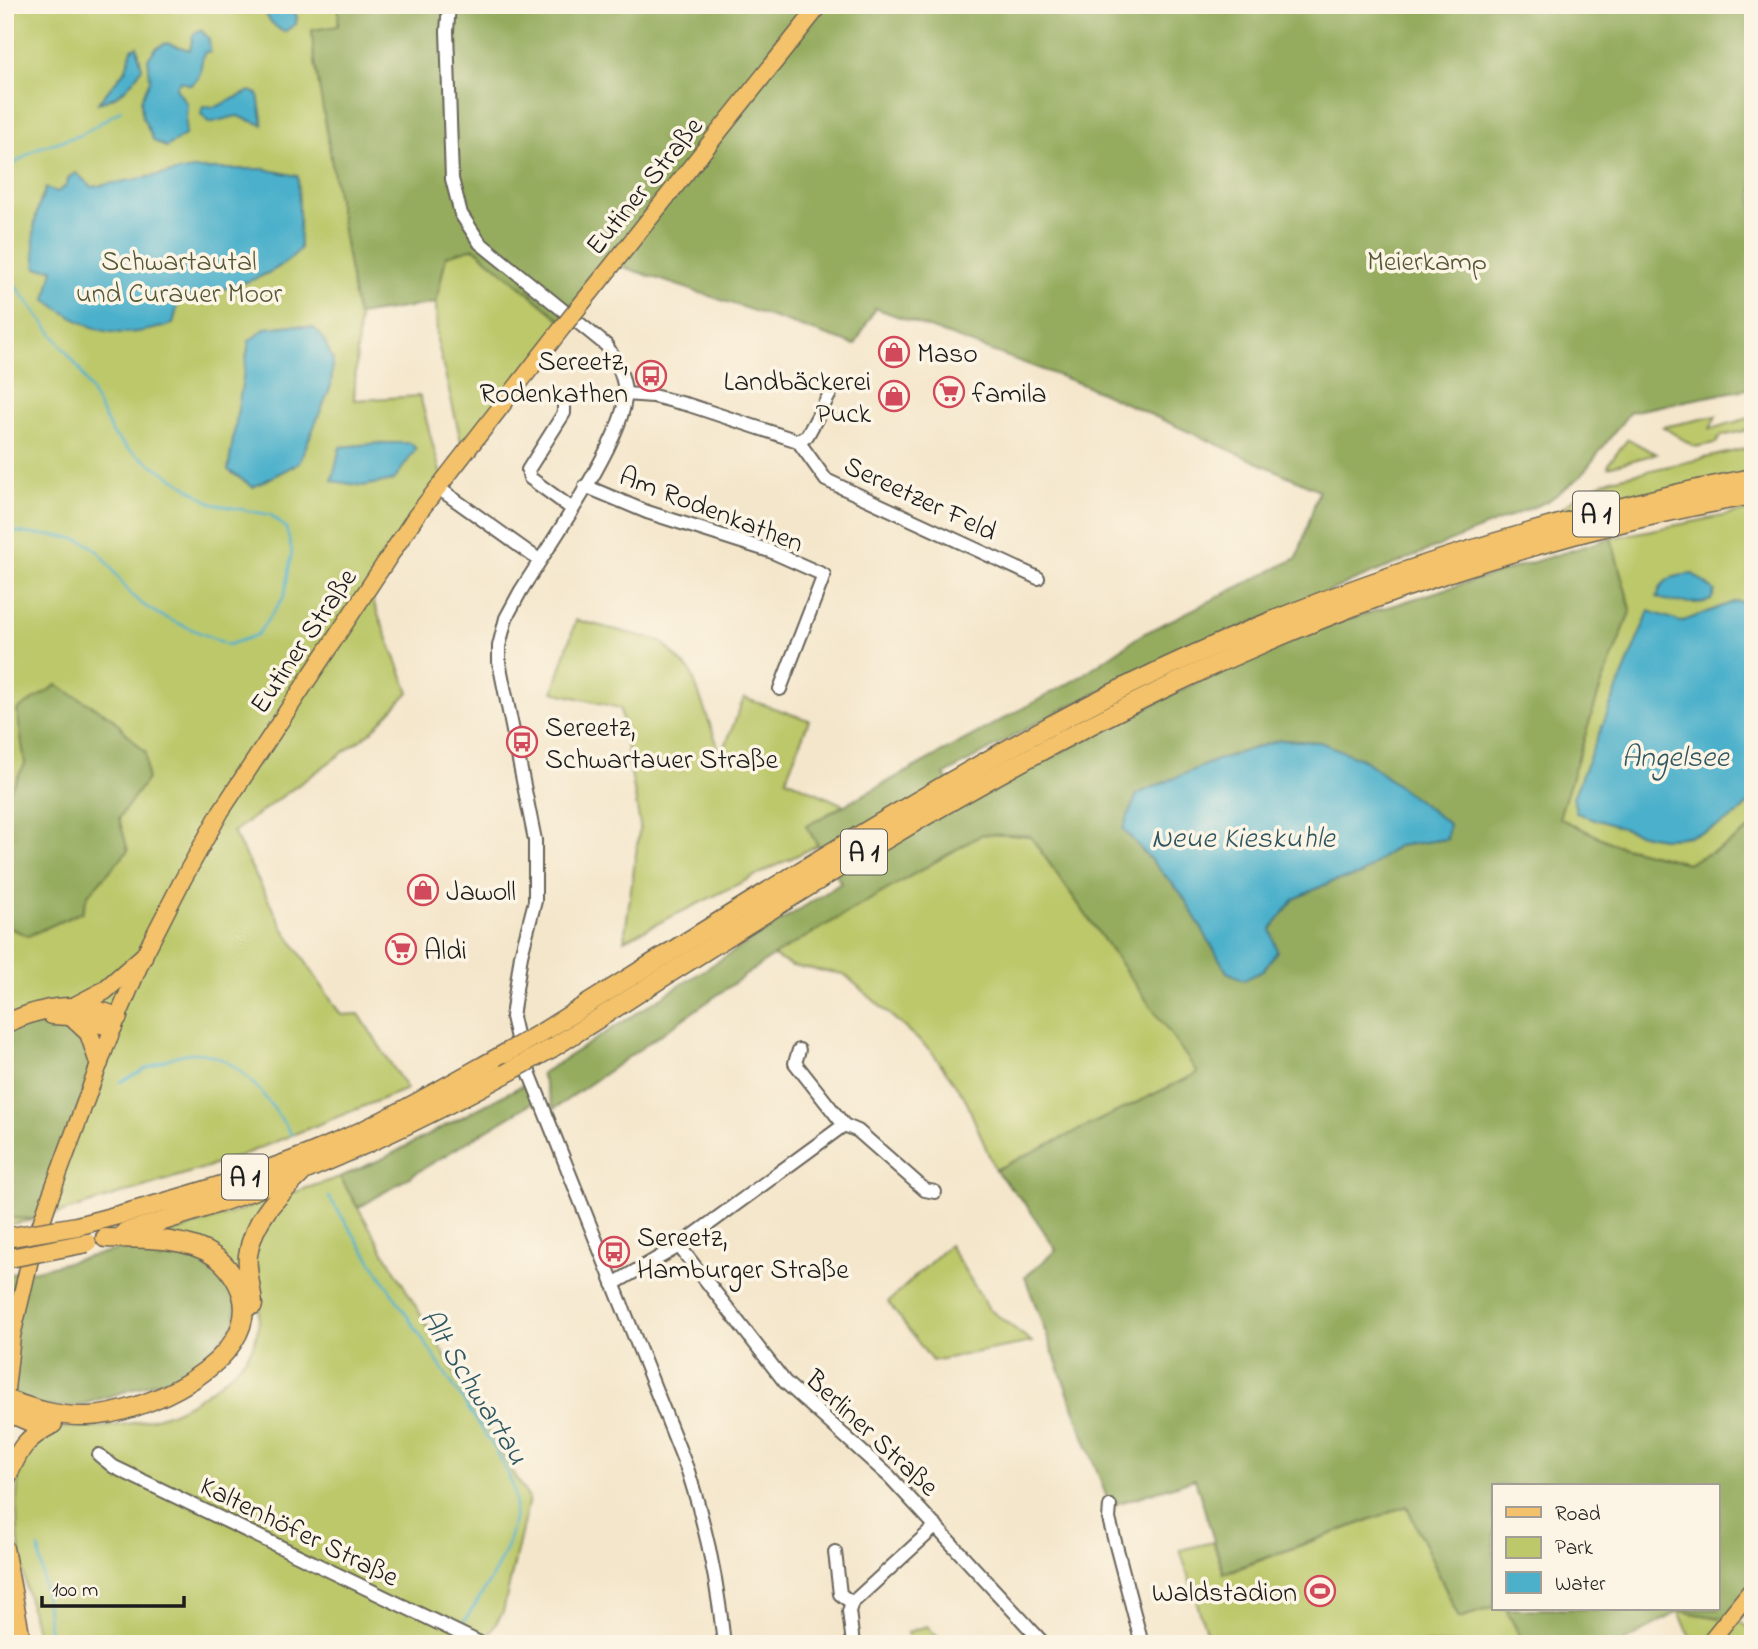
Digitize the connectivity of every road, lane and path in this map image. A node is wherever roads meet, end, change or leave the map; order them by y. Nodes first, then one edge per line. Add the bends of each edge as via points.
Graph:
1 (449, 5) edge
2 (820, 5) edge
3 (832, 390) dead end
4 (625, 394) junction
5 (564, 400) dead end
6 (798, 441) junction
7 (1753, 478) edge
8 (585, 486) junction
9 (438, 488) junction
10 (1753, 495) edge
11 (571, 508) junction
12 (539, 560) junction
13 (1038, 578) dead end
14 (1177, 672) junction
15 (1156, 682) junction
16 (780, 690) dead end
17 (144, 957) junction
18 (73, 1010) junction
19 (116, 1022) junction
20 (5, 1024) edge
21 (5, 1030) edge
22 (799, 1050) dead end
23 (99, 1063) junction
24 (845, 1125) junction
25 (300, 1174) junction
26 (935, 1192) dead end
27 (6, 1232) edge
28 (105, 1238) junction
29 (679, 1246) junction
30 (5, 1259) edge
31 (612, 1284) junction
32 (9, 1340) edge
33 (5, 1399) edge
34 (5, 1411) edge
35 (53, 1424) junction
36 (99, 1455) dead end
37 (5, 1480) edge
38 (1110, 1506) dead end
39 (936, 1526) junction
40 (5, 1548) edge
41 (835, 1552) dead end
42 (1753, 1588) edge
43 (852, 1603) junction
44 (479, 1642) edge
45 (23, 1644) edge
46 (724, 1644) edge
47 (853, 1644) edge
48 (1044, 1644) edge
49 (1142, 1644) edge
50 (1708, 1644) edge

1 - 4 street via 452,179 461,214 480,243 606,345
2 - 9 main road, Eutiner Straße, bridge
3 - 6 street via 807,436
4 - 6 street via 689,405
4 - 8 street via 617,431
5 - 11 street via 564,413 528,470 530,478
6 - 13 street, Sereetzer Feld via 826,480
7 - 14 highway, A 1 via 1578,518 1441,557 1293,612
8 - 11 street
8 - 16 street, Am Rodenkathen via 647,512 770,551 824,575
9 - 12 street
9 - 17 main road, Eutiner Straße via 221,811
10 - 14 highway, A 1 via 1586,533 1443,575
11 - 12 street
12 - 31 street via 506,618 499,646 536,867 535,901 512,1017 519,1047
14 - 15 highway, A 1
15 - 25 highway, A 1, bridge via 895,833 552,1048 421,1121
15 - 27 highway, A 1, bridge via 1048,727 889,817 546,1030 327,1147 188,1197 113,1217
17 - 18 highway
17 - 19 main road, Eutiner Straße
18 - 19 highway
18 - 20 highway via 42,1011
18 - 21 highway
18 - 23 highway via 89,1033
19 - 23 main road, Eutiner Straße
22 - 24 street via 795,1063
23 - 32 main road, Eutiner Straße via 33,1247
24 - 26 street via 925,1189
24 - 29 street
25 - 28 highway, A 1 via 192,1214
25 - 35 highway via 267,1206 254,1234 248,1257 253,1307 250,1325 221,1367 187,1394 158,1408 89,1423
28 - 30 highway, A 1, bridge
28 - 33 highway via 182,1244 214,1256 229,1270 245,1306 235,1338 183,1388 155,1401 90,1416 46,1414
29 - 31 street
29 - 39 street, Berliner Straße via 785,1382
31 - 46 street via 708,1530
32 - 33 main road, Eutiner Straße
34 - 35 highway via 28,1421
35 - 37 highway via 20,1448
36 - 44 street, Kaltenhöfer Straße via 114,1467
38 - 49 street via 1109,1519
39 - 43 street
39 - 48 street, Berliner Straße
40 - 45 main road
41 - 43 street via 840,1594
42 - 50 main road
43 - 47 street

